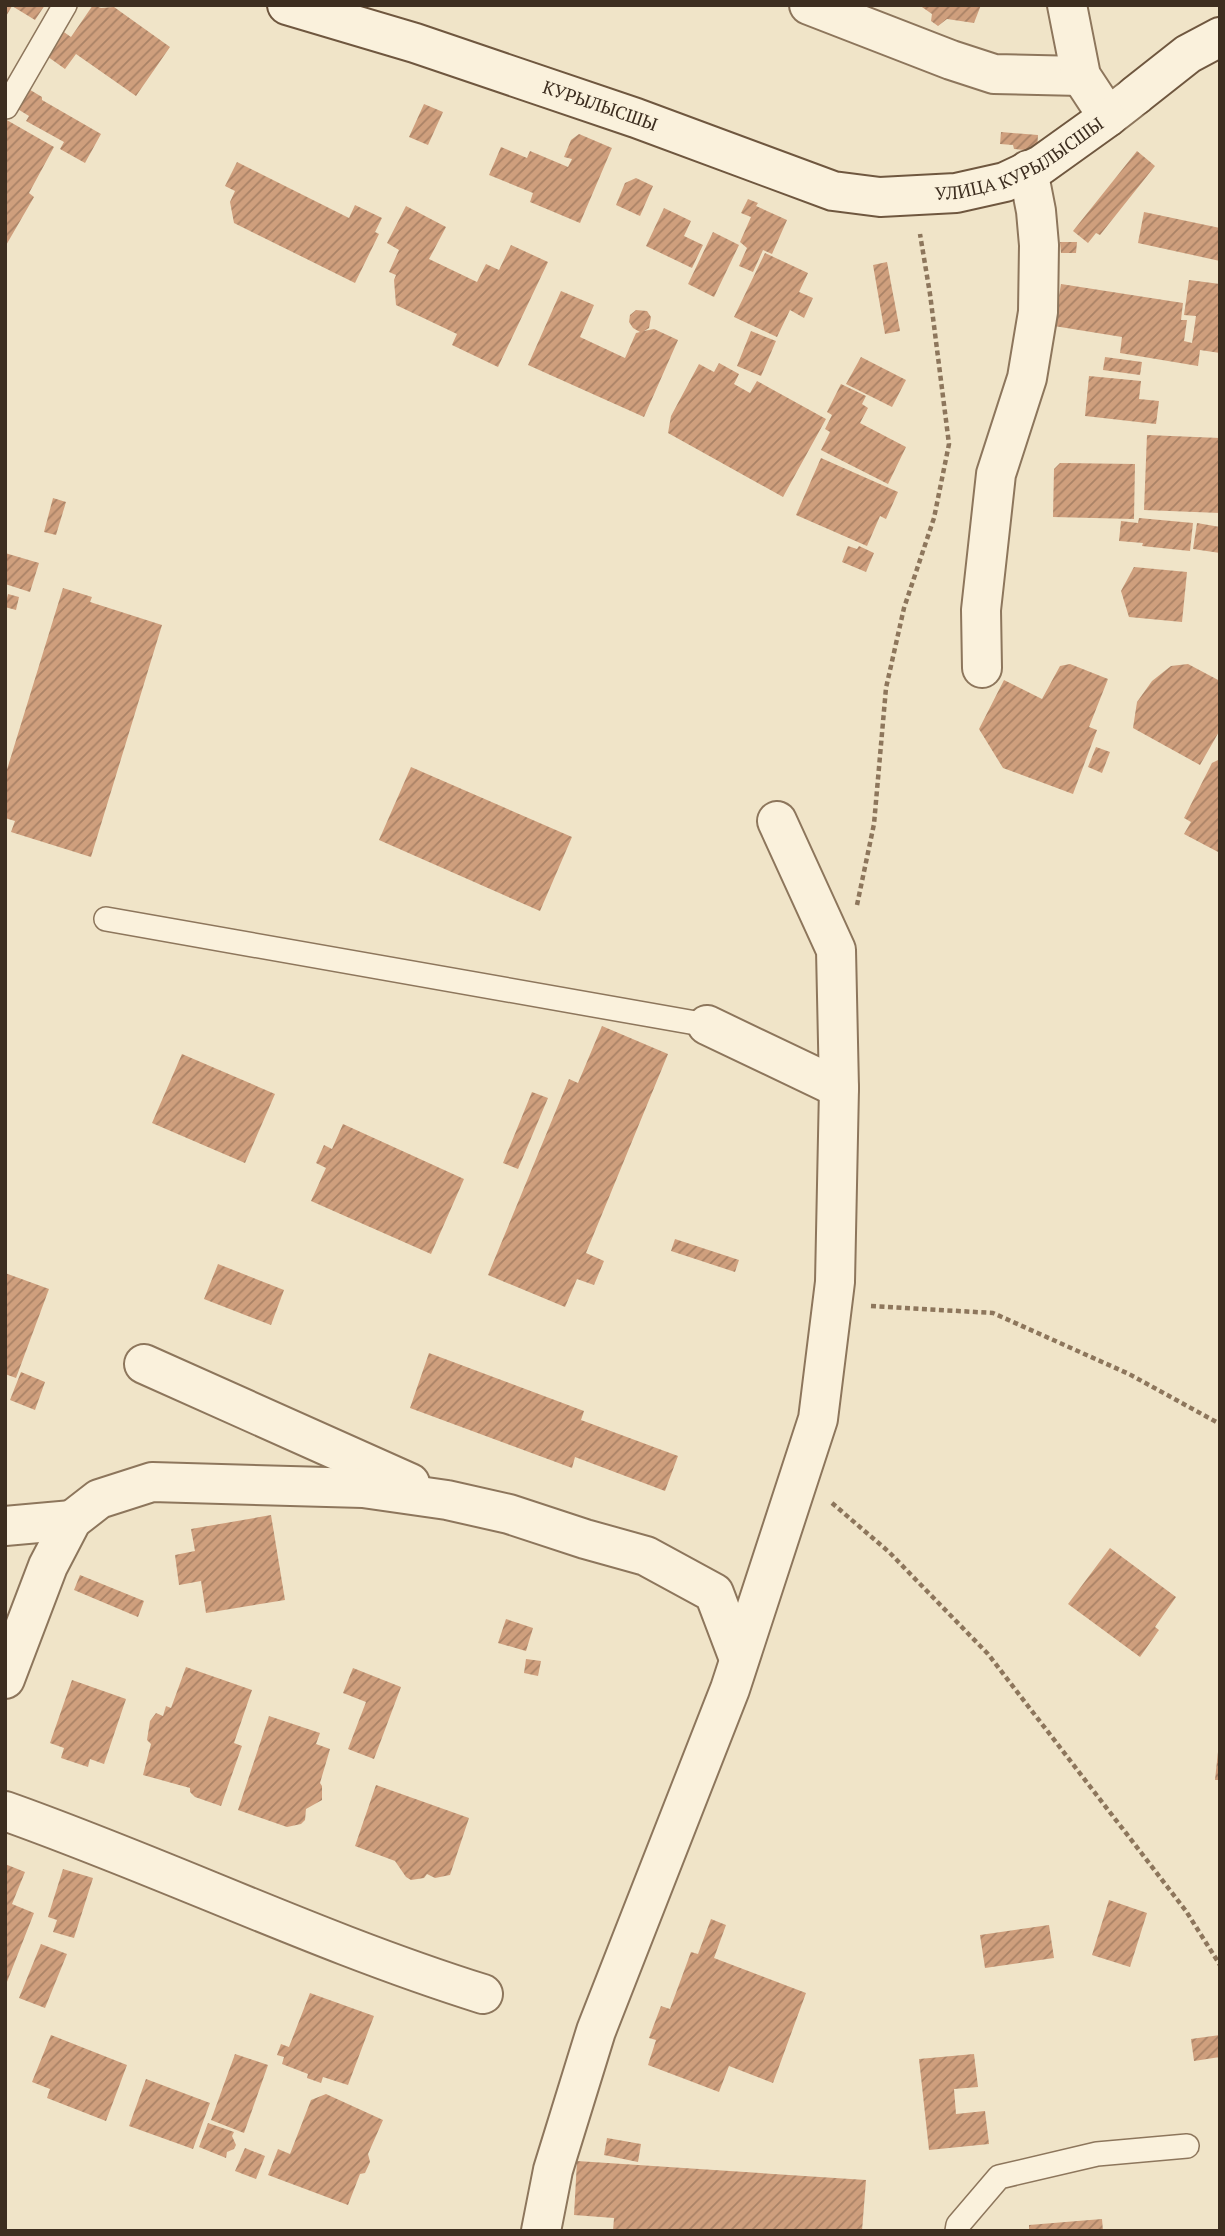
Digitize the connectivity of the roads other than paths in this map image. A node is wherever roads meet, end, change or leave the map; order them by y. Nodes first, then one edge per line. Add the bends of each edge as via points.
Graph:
1 (65, 5) edge
2 (287, 5) edge
3 (809, 5) edge
4 (1067, 5) edge
5 (1220, 37) edge
6 (1081, 76) junction
7 (1122, 106) junction
8 (6, 107) edge
9 (1028, 170) junction
10 (913, 195) joint
11 (982, 668) dead end
12 (777, 821) dead end
13 (106, 919) dead end
14 (707, 1025) joint
15 (839, 1088) junction
16 (144, 1364) dead end
17 (447, 1500) junction
18 (72, 1520) junction
19 (5, 1526) edge
20 (739, 1659) junction
21 (5, 1679) edge
22 (5, 1811) edge
23 (483, 1994) dead end
24 (1187, 2146) dead end
25 (541, 2231) edge
26 (957, 2231) edge

1 - 8 lane
2 - 10 street, КУРЫЛЫСШЫ via 428,47 833,191 880,197
3 - 6 street via 994,74
4 - 6 street
5 - 7 street, УЛИЦА КУРЫЛЫСШЫ via 1188,54
6 - 7 street
7 - 9 street, УЛИЦА КУРЫЛЫСШЫ
9 - 10 street, УЛИЦА КУРЫЛЫСШЫ via 1005,182 956,193
9 - 11 street via 1040,245 1038,312 1027,378 996,474 981,610
12 - 15 street via 836,950
13 - 14 lane
14 - 15 street
15 - 20 street via 835,1268 818,1419
16 - 17 street
17 - 18 street via 363,1488 152,1482 99,1499
17 - 20 street via 646,1556 691,1580 714,1593
18 - 19 street
18 - 21 street via 48,1566
20 - 25 street via 596,2031 553,2169
22 - 23 street via 404,1969
24 - 26 lane via 1097,2154 999,2177

